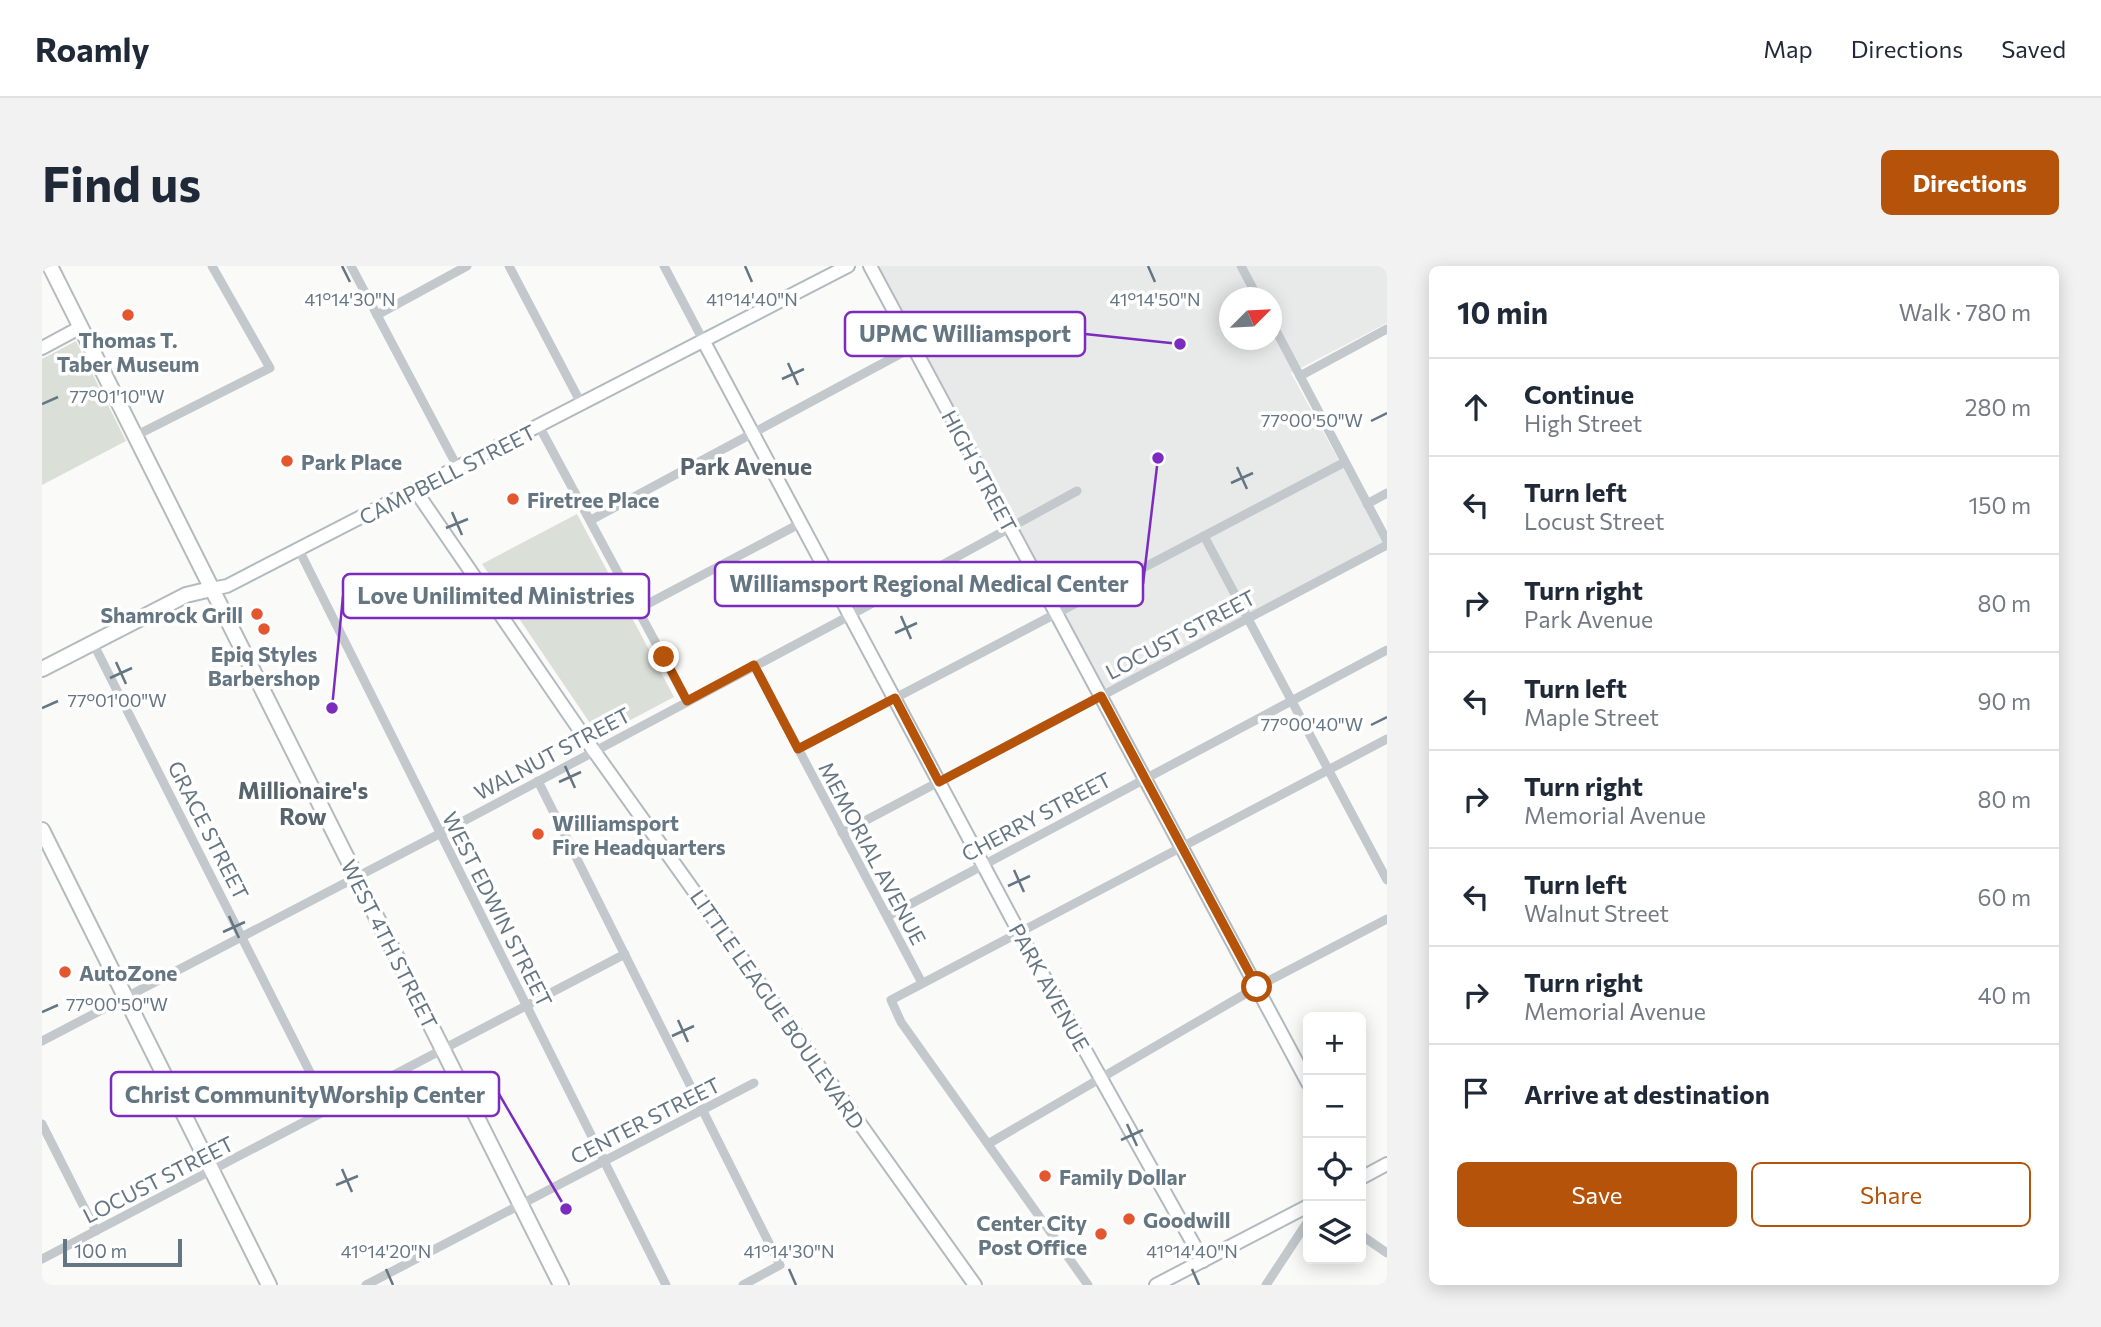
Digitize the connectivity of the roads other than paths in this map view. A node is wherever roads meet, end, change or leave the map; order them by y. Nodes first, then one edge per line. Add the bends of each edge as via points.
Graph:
1 (50, 266) edge
2 (212, 266) edge
3 (351, 266) edge
4 (467, 266) edge
5 (509, 266) edge
6 (664, 266) edge
7 (848, 266) edge
8 (870, 266) edge
9 (1241, 266) edge
10 (1252, 287) edge
11 (377, 315) junction
12 (81, 327) junction
13 (1387, 329) edge
14 (704, 342) junction
15 (1282, 342) edge
16 (914, 347) junction
17 (42, 348) edge
18 (1300, 376) junction
19 (582, 405) junction
20 (539, 426) junction
21 (753, 434) junction
22 (135, 436) junction
23 (1345, 462) junction
24 (458, 468) junction
25 (415, 490) junction
26 (1077, 491) dead end
27 (1387, 493) edge
28 (1367, 504) junction
29 (591, 520) junction
30 (801, 523) junction
31 (1010, 528) junction
32 (1204, 536) junction
33 (1387, 543) edge
34 (299, 550) junction
35 (211, 589) junction
36 (638, 609) junction
37 (1057, 614) junction
38 (850, 615) junction
39 (1248, 617) junction
40 (93, 643) junction
41 (1387, 650) edge
42 (754, 665) junction
43 (42, 669) edge
44 (1101, 696) junction
45 (895, 698) junction
46 (687, 701) junction
47 (1292, 701) junction
48 (1387, 739) edge
49 (798, 749) junction
50 (594, 751) junction
51 (1327, 770) junction
52 (1145, 778) junction
53 (538, 781) junction
54 (939, 782) junction
55 (42, 830) edge
56 (440, 833) junction
57 (842, 833) junction
58 (1181, 847) junction
59 (983, 864) junction
60 (356, 876) junction
61 (1387, 880) edge
62 (888, 916) junction
63 (1387, 919) edge
64 (1020, 932) junction
65 (242, 936) junction
66 (625, 954) junction
67 (922, 983) junction
68 (1257, 987) junction
69 (126, 998) junction
70 (527, 1006) junction
71 (42, 1041) edge
72 (443, 1050) junction
73 (1304, 1075) edge
74 (1101, 1078) junction
75 (754, 1083) dead end
76 (329, 1110) junction
77 (703, 1110) junction
78 (42, 1124) edge
79 (988, 1144) junction
80 (604, 1161) junction
81 (1387, 1164) edge
82 (212, 1171) junction
83 (1366, 1175) edge
84 (521, 1204) junction
85 (1303, 1209) edge
86 (1303, 1228) edge
87 (96, 1231) junction
88 (1366, 1239) edge
89 (1387, 1253) edge
90 (42, 1259) edge
91 (1203, 1261) junction
92 (269, 1285) edge
93 (366, 1285) edge
94 (561, 1285) edge
95 (666, 1285) edge
96 (743, 1285) edge
97 (975, 1285) edge
98 (1088, 1285) edge
99 (1156, 1285) edge
100 (1266, 1285) edge

1 - 12 main road, WEST 4TH STREET
2 - 22 street via 270,368
3 - 11 street
4 - 11 street
5 - 19 street
6 - 14 street, PARK AVENUE
7 - 14 street, CAMPBELL STREET
8 - 16 street, HIGH STREET
9 - 10 street
11 - 24 street
12 - 17 street
12 - 22 main road, WEST 4TH STREET
13 - 18 street
14 - 19 street, CAMPBELL STREET
14 - 21 street, PARK AVENUE
15 - 18 street
16 - 21 street
16 - 31 street, HIGH STREET
18 - 23 street
19 - 20 street, CAMPBELL STREET
20 - 24 street, CAMPBELL STREET
20 - 29 street
21 - 29 street
21 - 30 street, PARK AVENUE
22 - 35 main road, WEST 4TH STREET
23 - 28 street
23 - 32 street
24 - 25 street, CAMPBELL STREET
25 - 34 street, CAMPBELL STREET
25 - 50 street, LITTLE LEAGUE BOULEVARD
26 - 31 street, WALNUT STREET
27 - 28 street
28 - 33 street
29 - 36 street
30 - 36 street
30 - 38 street, PARK AVENUE
31 - 37 street, HIGH STREET
31 - 38 street, WALNUT STREET
32 - 37 street
32 - 39 street
33 - 39 street, LOCUST STREET
34 - 35 street, CAMPBELL STREET via 227,586
34 - 56 street, WEST EDWIN STREET
35 - 40 main road, CAMPBELL STREET via 186,595
35 - 60 main road, WEST 4TH STREET
36 - 46 street
37 - 44 street, HIGH STREET
37 - 45 street
38 - 42 street, WALNUT STREET
38 - 45 street, PARK AVENUE
39 - 44 street, LOCUST STREET
39 - 47 street
40 - 43 main road, CAMPBELL STREET
40 - 65 street, GRACE STREET
41 - 47 street, CHERRY STREET
42 - 46 street, WALNUT STREET
42 - 49 street, MEMORIAL AVENUE
44 - 52 street, HIGH STREET
44 - 54 street, LOCUST STREET
45 - 49 street
45 - 54 street, PARK AVENUE
46 - 50 street, WALNUT STREET
47 - 51 street
47 - 52 street, CHERRY STREET
48 - 51 street
49 - 57 street, MEMORIAL AVENUE
50 - 53 street, WALNUT STREET
50 - 97 street, LITTLE LEAGUE BOULEVARD
51 - 58 street
51 - 61 street
52 - 58 street, HIGH STREET
52 - 59 street, CHERRY STREET
53 - 56 street, WALNUT STREET
53 - 66 street
54 - 57 street, LOCUST STREET
54 - 59 street, PARK AVENUE
55 - 69 main road
56 - 60 street, WALNUT STREET
56 - 70 street, WEST EDWIN STREET
57 - 62 street, MEMORIAL AVENUE
58 - 64 street
58 - 68 street, HIGH STREET
59 - 62 street, CHERRY STREET
59 - 64 street, PARK AVENUE
60 - 65 street, WALNUT STREET
60 - 72 main road, WEST 4TH STREET
62 - 67 street, MEMORIAL AVENUE
63 - 68 street
64 - 67 street
64 - 74 street, PARK AVENUE
65 - 69 street, WALNUT STREET
65 - 76 street, GRACE STREET
66 - 70 street, LOCUST STREET
66 - 77 street
67 - 79 street via 891,1000 901,1022
68 - 73 street, HIGH STREET
68 - 74 street
69 - 71 street, WALNUT STREET
69 - 82 main road
70 - 72 street, LOCUST STREET
70 - 80 street, WEST EDWIN STREET
72 - 76 street, LOCUST STREET
72 - 84 main road, WEST 4TH STREET
74 - 79 street
74 - 91 street, PARK AVENUE
75 - 77 street, CENTER STREET
76 - 82 street, LOCUST STREET
77 - 80 street, CENTER STREET
77 - 96 street via 780,1265
78 - 87 street
79 - 98 street
80 - 84 street, CENTER STREET
80 - 95 street, WEST EDWIN STREET
81 - 83 street
82 - 87 street, LOCUST STREET
82 - 92 main road
84 - 93 street, CENTER STREET
84 - 94 main road, WEST 4TH STREET
85 - 91 street
86 - 100 street
87 - 90 street, LOCUST STREET
88 - 89 street
91 - 99 street

